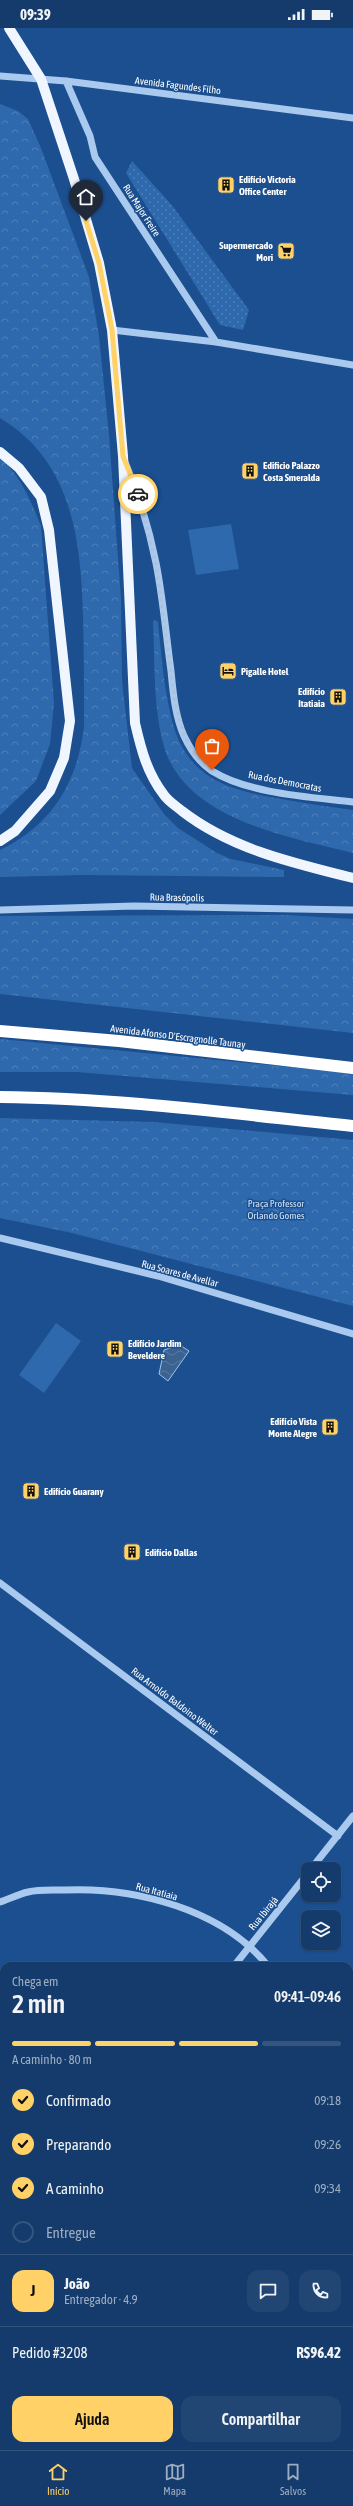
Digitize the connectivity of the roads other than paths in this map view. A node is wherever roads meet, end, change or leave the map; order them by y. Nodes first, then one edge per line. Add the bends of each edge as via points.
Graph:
1 (9, 28) edge
2 (0, 76) edge
3 (41, 79) junction
4 (66, 81) junction
5 (353, 118) edge
6 (112, 330) junction
7 (216, 342) junction
8 (353, 365) edge
9 (0, 452) edge
10 (123, 456) junction
11 (353, 802) edge
12 (0, 841) edge
13 (353, 878) edge
14 (0, 910) edge
15 (353, 910) edge
16 (0, 1031) edge
17 (353, 1068) edge
18 (0, 1097) edge
19 (353, 1126) edge
20 (0, 1238) edge
21 (353, 1334) edge
22 (0, 1583) edge
23 (353, 1816) edge
24 (338, 1836) junction
25 (317, 1862) edge
26 (301, 1882) edge
27 (0, 1902) edge
28 (250, 1946) junction
29 (237, 1962) edge
30 (264, 1962) edge

1 - 3 main road
2 - 3 street, Avenida Fagundes Filho
3 - 4 street, Avenida Fagundes Filho
3 - 6 main road via 99,263
4 - 5 street, Avenida Fagundes Filho
4 - 7 street, Rua Major Freire via 90,136 95,157
6 - 7 street
6 - 10 main road
7 - 8 street
9 - 12 main road via 19,468 41,497 49,530 70,721 64,758 50,791 15,831
10 - 11 street, Rua dos Democratas via 143,506 160,590 174,696 184,735 194,754 212,770 236,781 263,789
10 - 13 main road via 135,723 143,760 164,796 199,824 235,843
14 - 15 street, Rua Brasópolis via 134,906
16 - 17 highway, Avenida Afonso D'Escragnolle Taunay via 119,1041
18 - 19 highway via 184,1109
20 - 21 street, Rua Soares de Avellar via 158,1276
22 - 24 street, Rua Arnoldo Baldoino Welter
23 - 24 street
24 - 25 street
26 - 28 street, Rua Ibirajá
27 - 28 street, Rua Itatiaia via 30,1891 85,1889 141,1894 197,1913
28 - 29 street, Rua Ibirajá
28 - 30 street, Rua Itatiaia

